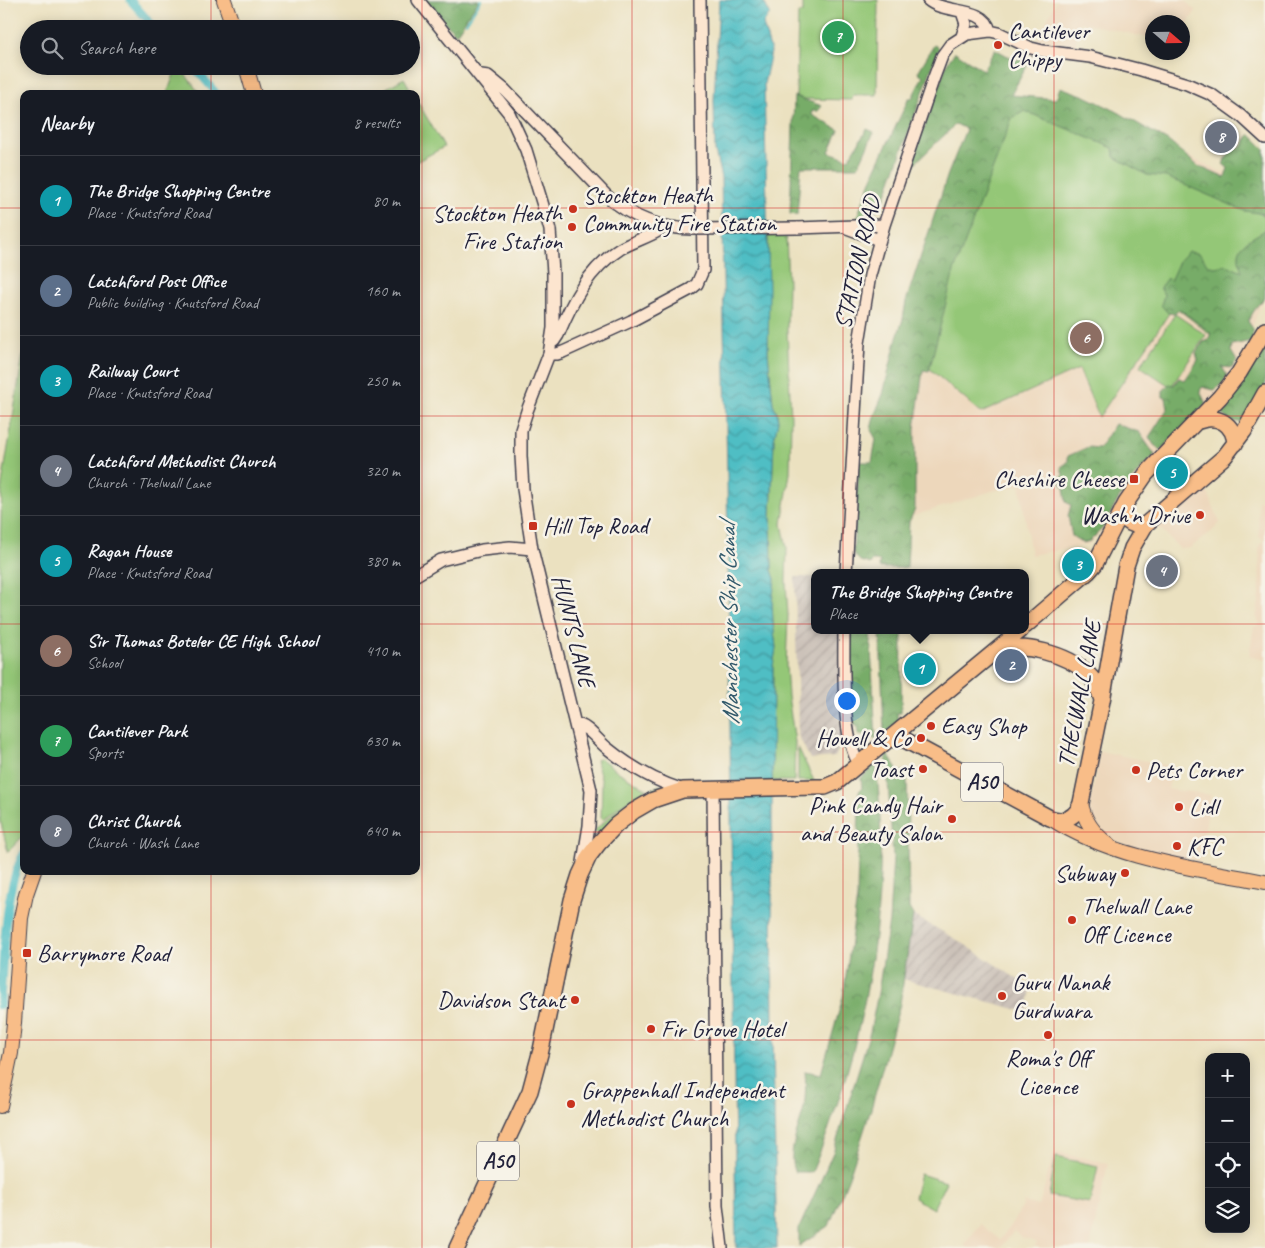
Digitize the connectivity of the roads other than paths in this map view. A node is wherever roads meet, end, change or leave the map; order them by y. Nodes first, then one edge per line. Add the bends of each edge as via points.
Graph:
1 (224, 0) edge
2 (418, 0) edge
3 (700, 0) edge
4 (928, 0) edge
5 (962, 12) junction
6 (231, 20) edge
7 (990, 31) junction
8 (962, 36) junction
9 (249, 75) edge
10 (479, 76) junction
11 (253, 90) edge
12 (1265, 138) edge
13 (884, 225) junction
14 (662, 226) junction
15 (845, 227) junction
16 (880, 240) junction
17 (1265, 330) edge
18 (550, 349) junction
19 (1265, 393) edge
20 (1220, 397) junction
21 (1252, 418) junction
22 (1199, 421) junction
23 (1235, 444) junction
24 (1122, 510) junction
25 (1146, 524) junction
26 (532, 549) junction
27 (846, 569) edge
28 (420, 573) edge
29 (1029, 623) edge
30 (844, 634) edge
31 (1016, 634) edge
32 (990, 656) junction
33 (1102, 701) junction
34 (912, 721) junction
35 (576, 724) junction
36 (889, 739) junction
37 (914, 745) junction
38 (865, 760) junction
39 (720, 788) junction
40 (683, 790) junction
41 (1081, 803) junction
42 (1050, 818) junction
43 (592, 845) junction
44 (1113, 848) junction
45 (33, 875) edge
46 (1265, 882) edge
47 (0, 1106) edge
48 (457, 1248) edge
49 (722, 1248) edge

1 - 6 main road
2 - 10 street
3 - 18 street via 702,277 691,289 631,322 563,352 557,354
4 - 5 street via 940,7
5 - 7 street via 982,18
5 - 8 street via 966,24
7 - 8 street
7 - 12 street via 1037,50 1118,63 1187,84 1221,100
8 - 13 street, STATION ROAD via 946,49 940,60
9 - 11 main road
10 - 14 street via 488,76 505,90 621,208
10 - 18 street via 499,99 517,128 545,212 553,272
13 - 15 street
13 - 16 street, STATION ROAD
14 - 15 street, bridge via 676,229
14 - 18 street via 658,232 619,250 588,278 576,295
15 - 16 street
16 - 27 street, STATION ROAD via 870,275 859,343
17 - 20 highway
18 - 26 street, HUNTS LANE via 521,430 523,480
19 - 21 highway
20 - 21 highway via 1220,411 1226,418 1239,422
20 - 22 highway
21 - 23 highway
22 - 23 highway via 1210,419 1226,423 1232,429
22 - 24 highway via 1146,474
23 - 25 highway via 1214,467
24 - 25 highway via 1131,524
24 - 29 highway via 1099,558 1088,572
25 - 33 highway, THELWALL LANE via 1129,555 1125,571
26 - 28 street via 482,550 442,560
26 - 35 street, HUNTS LANE
30 - 38 street via 846,714 851,742
31 - 32 highway
32 - 33 highway, A50 via 1017,647 1064,659 1088,674
32 - 34 highway, A50
33 - 41 highway, THELWALL LANE
34 - 36 highway, A50
34 - 37 highway via 908,734
35 - 40 street, HUNTS LANE via 627,763
35 - 43 street, HUNTS LANE via 591,790 589,826
36 - 37 highway, A50 via 905,740
36 - 38 highway, A50
37 - 42 highway, A50
38 - 39 highway, A50 via 837,782 819,787
39 - 40 highway, A50
39 - 49 street via 717,1206
40 - 43 highway, A50 via 639,808
41 - 42 highway, THELWALL LANE via 1070,818 1061,821
41 - 44 main road, A50 via 1091,828
42 - 44 main road, A50 via 1089,840
43 - 48 highway, A50 via 566,924 536,1072
44 - 46 main road, A50 via 1175,865
45 - 47 main road via 21,918 11,1053

